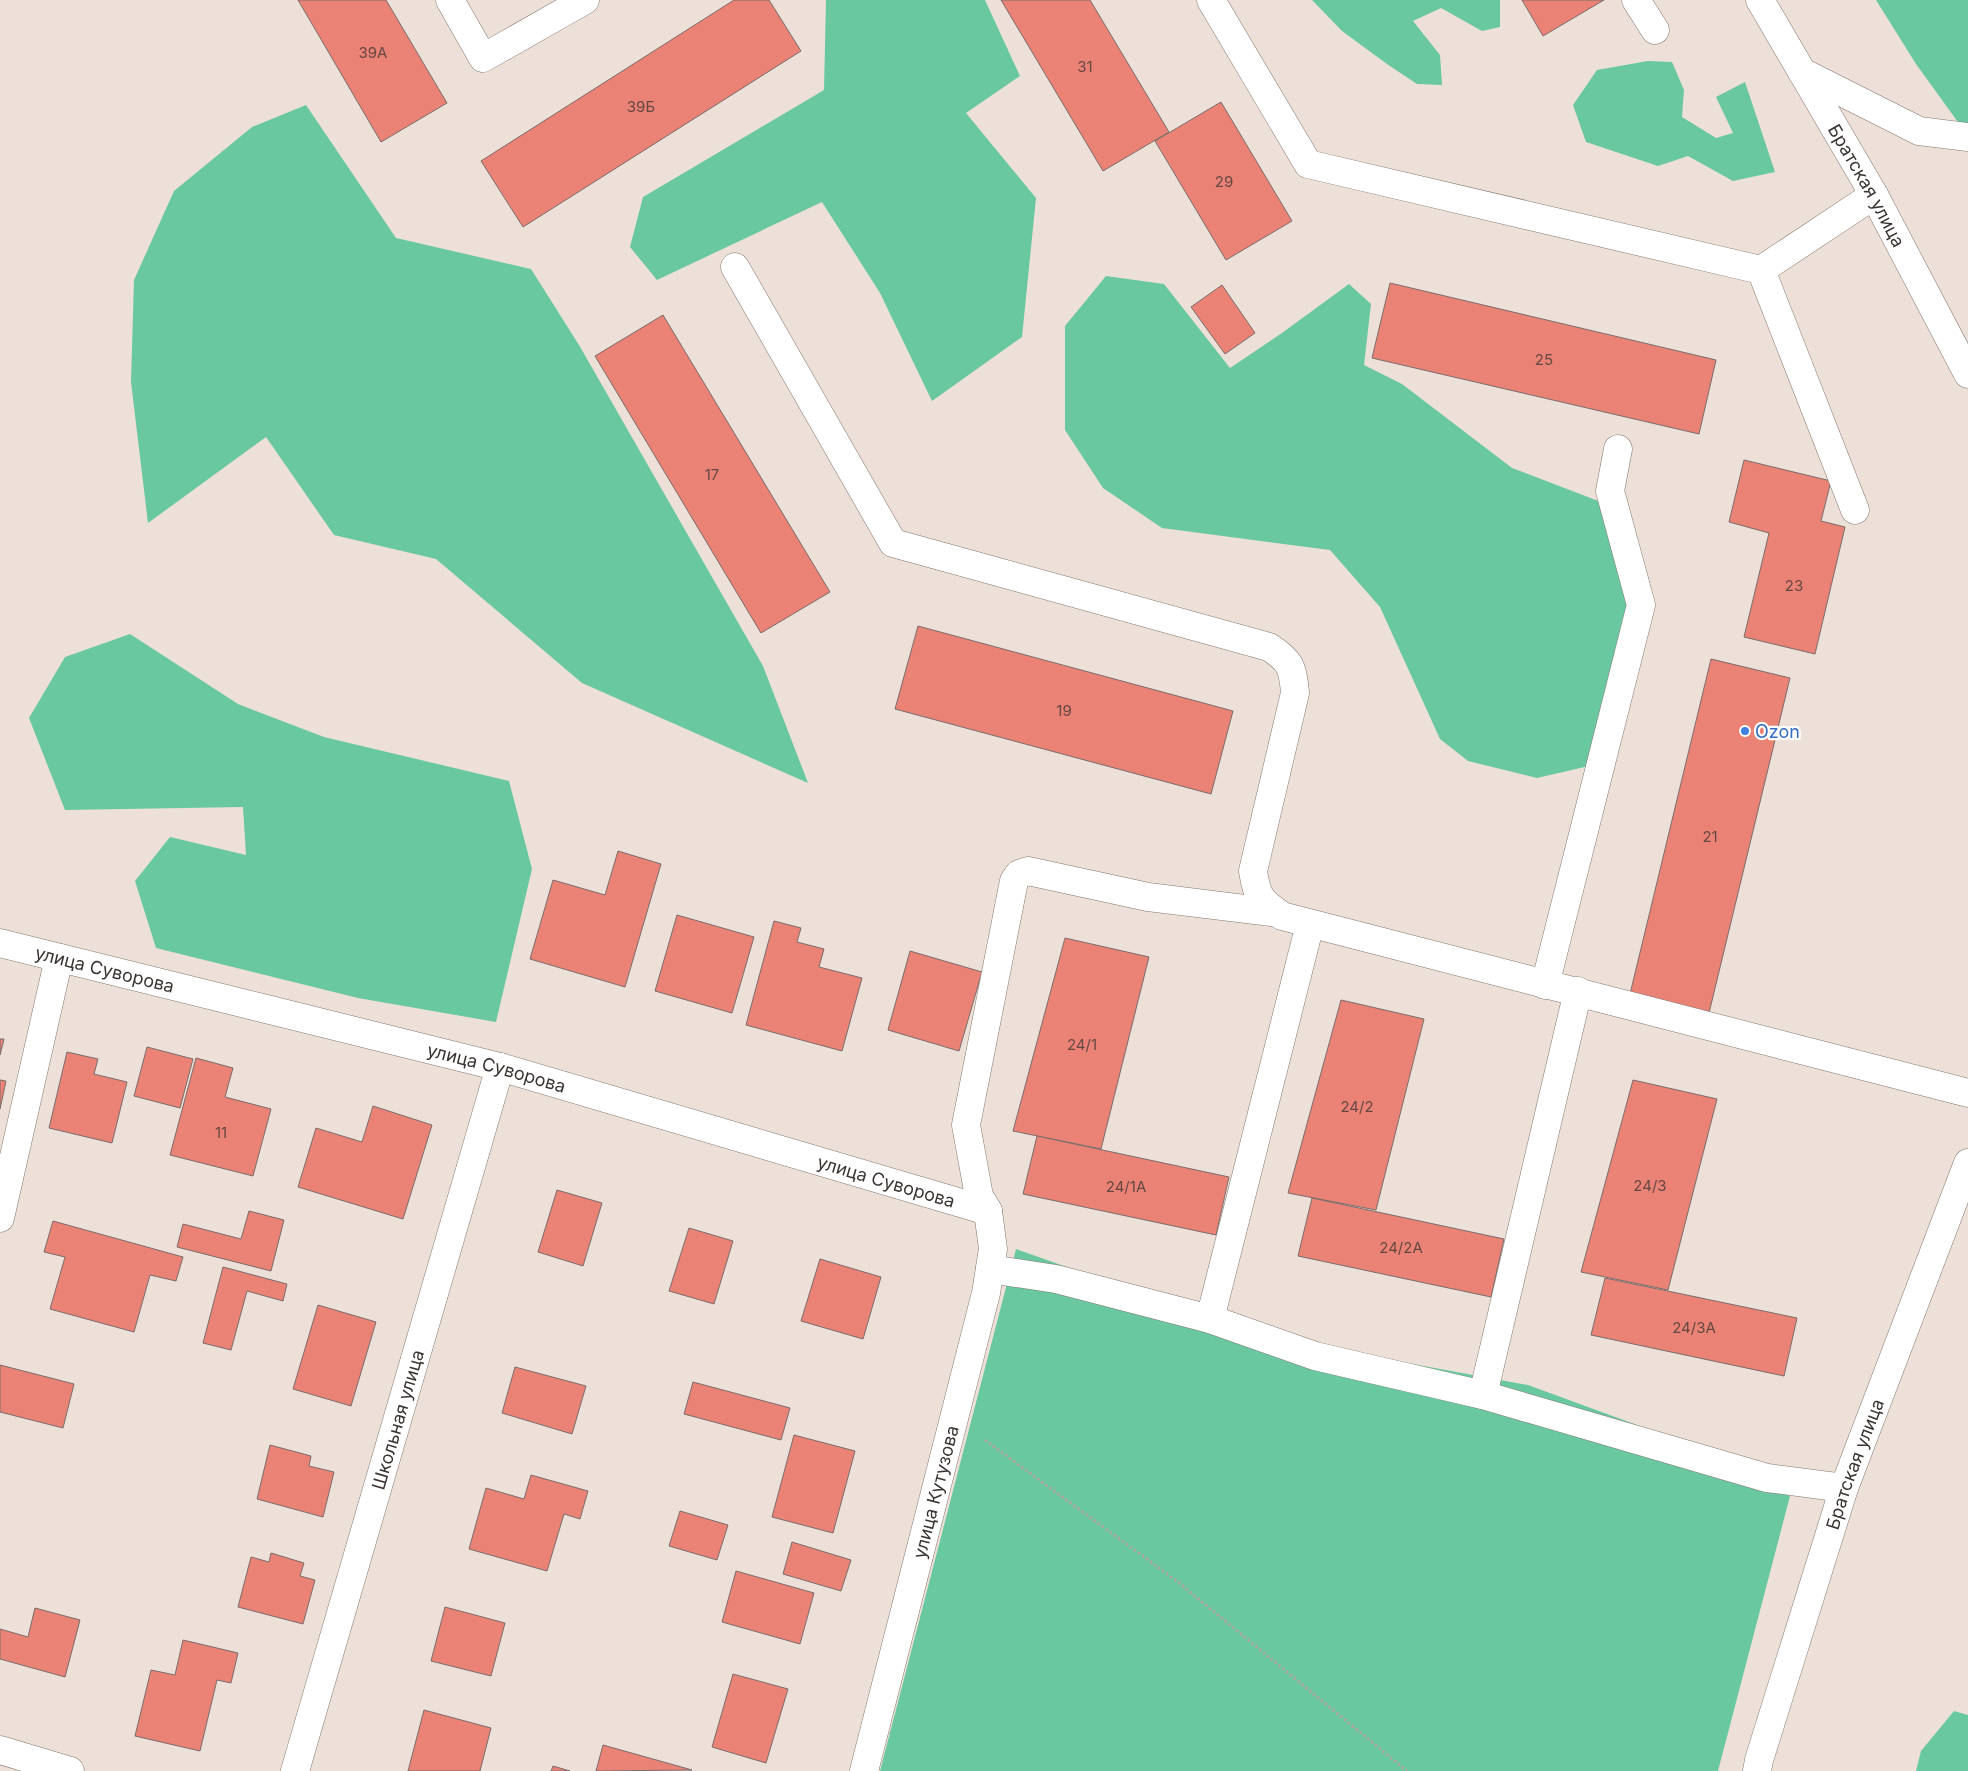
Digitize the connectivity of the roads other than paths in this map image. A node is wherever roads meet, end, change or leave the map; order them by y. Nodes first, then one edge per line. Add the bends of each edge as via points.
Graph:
1 (450, 0) edge
2 (585, 0) edge
3 (1211, 0) edge
4 (1636, 0) edge
5 (1760, 0) edge
6 (1655, 30) dead end
7 (1802, 72) junction
8 (1968, 137) edge
9 (1874, 195) junction
10 (735, 267) dead end
11 (1761, 270) junction
12 (1968, 374) edge
13 (1618, 449) dead end
14 (1855, 510) dead end
15 (1278, 913) junction
16 (1310, 924) junction
17 (0, 943) edge
18 (59, 958) junction
19 (1544, 985) junction
20 (1578, 992) junction
21 (500, 1067) junction
22 (1968, 1093) edge
23 (1968, 1163) edge
24 (988, 1211) junction
25 (0, 1218) edge
26 (990, 1269) junction
27 (1210, 1319) junction
28 (1484, 1395) junction
29 (1844, 1488) junction
30 (0, 1750) edge
31 (70, 1771) edge
32 (294, 1771) edge
33 (864, 1771) edge
34 (1757, 1771) edge

1 - 2 street via 483,58
3 - 11 street via 1308,164
4 - 6 street
5 - 7 street, Братская улица
7 - 8 street via 1918,131
7 - 9 street, Братская улица
9 - 11 street
9 - 12 street, Братская улица
10 - 15 street via 893,543 1269,647 1285,657 1293,674 1295,693 1253,872 1256,890 1265,905
11 - 14 street
13 - 19 street via 1610,491 1641,605
15 - 16 street
15 - 24 street, улица Кутузова via 1148,897 1028,871 1019,874 1008,904 966,1125 979,1196
16 - 19 street
16 - 27 street
17 - 18 street, улица Суворова
18 - 21 street, улица Суворова
18 - 25 street
19 - 20 street
20 - 22 street
20 - 28 street
21 - 24 street, улица Суворова
21 - 32 street, Школьная улица
23 - 29 street, Братская улица
24 - 26 street, улица Кутузова via 993,1250
26 - 27 street via 1056,1279
26 - 33 street, улица Кутузова
27 - 28 street via 1315,1356
28 - 29 street via 1767,1478
29 - 34 street, Братская улица
30 - 31 street

